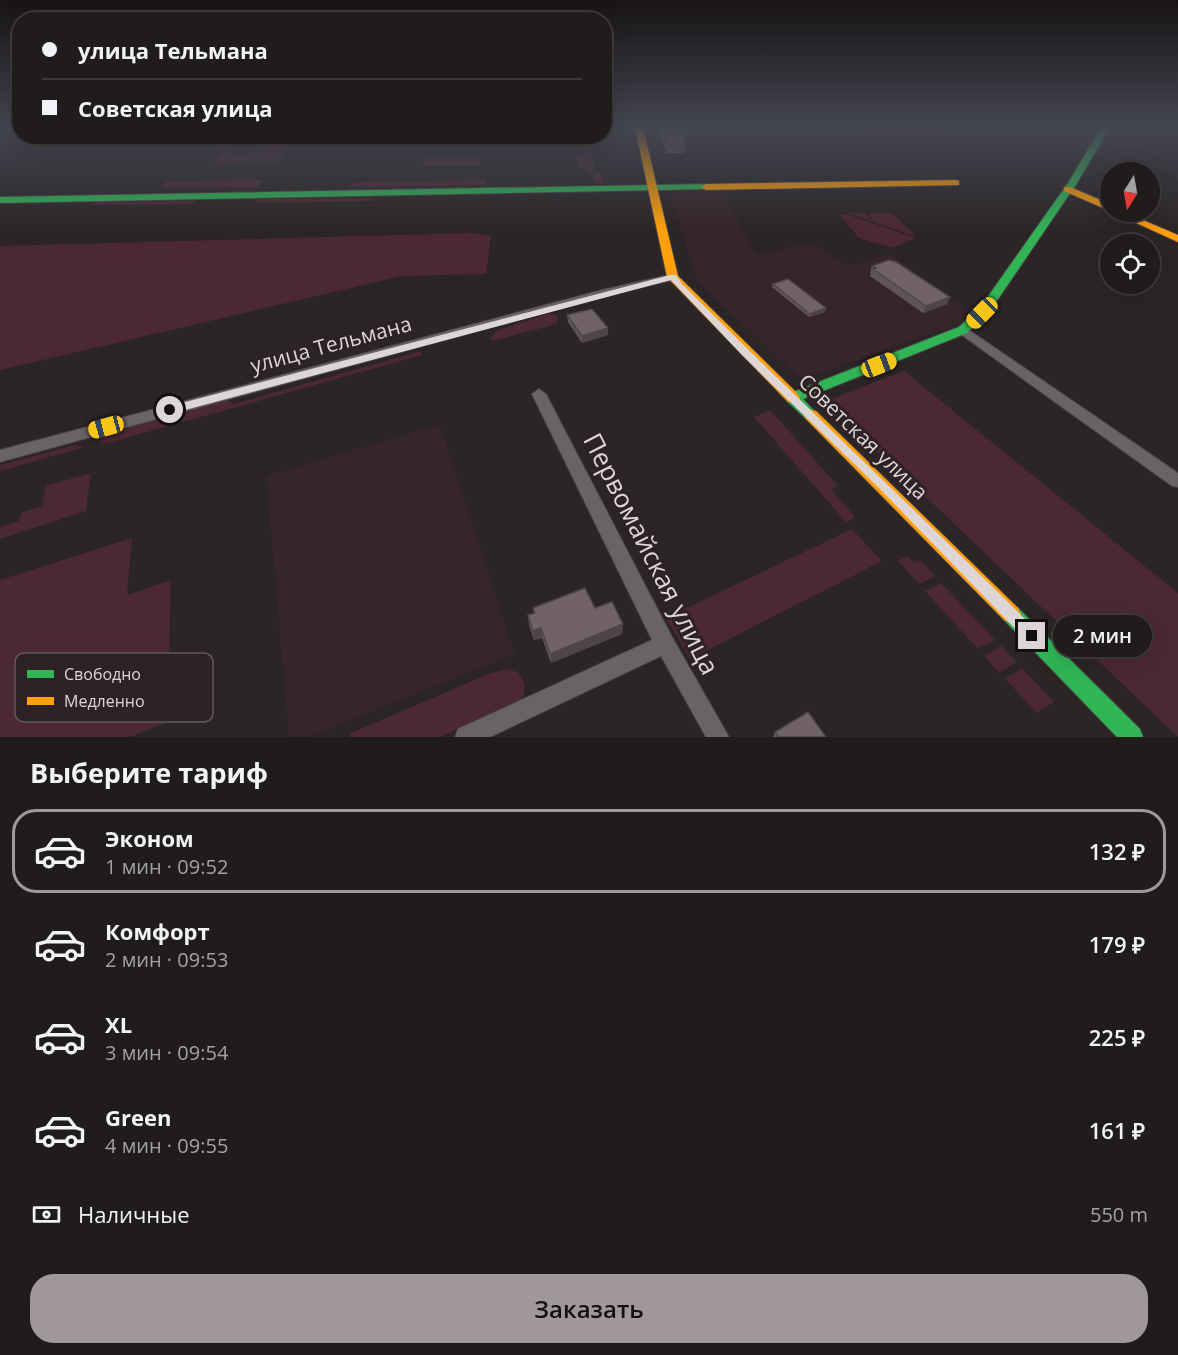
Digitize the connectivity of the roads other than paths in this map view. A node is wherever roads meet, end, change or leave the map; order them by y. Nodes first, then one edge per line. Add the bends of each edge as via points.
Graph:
1 (647, 162) edge
2 (1084, 162) edge
3 (956, 183) dead end
4 (1067, 189) junction
5 (654, 190) junction
6 (0, 200) edge
7 (1100, 204) edge
8 (1140, 222) edge
9 (1178, 239) edge
10 (673, 277) junction
11 (963, 330) junction
12 (539, 394) dead end
13 (793, 398) junction
14 (0, 456) edge
15 (1178, 481) edge
16 (665, 644) junction
17 (466, 737) edge
18 (718, 737) edge
19 (1132, 737) edge

1 - 5 main road, Советская улица
2 - 4 main road
3 - 5 main road
4 - 7 main road
4 - 11 main road via 986,308
5 - 6 main road
5 - 10 main road, Советская улица
8 - 9 main road
10 - 13 main road, Советская улица
10 - 14 street, улица Тельмана
11 - 13 main road
11 - 15 street
12 - 16 street, Первомайская улица
13 - 19 main road, Советская улица
16 - 17 street
16 - 18 street, Первомайская улица

